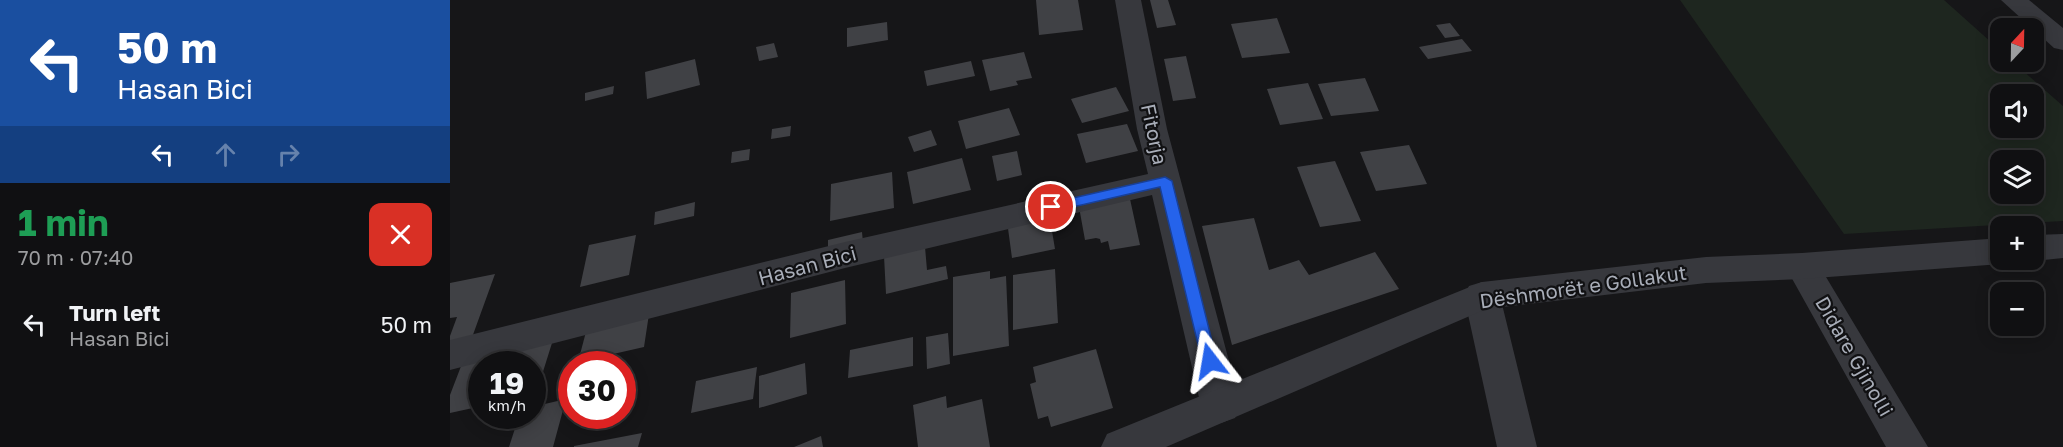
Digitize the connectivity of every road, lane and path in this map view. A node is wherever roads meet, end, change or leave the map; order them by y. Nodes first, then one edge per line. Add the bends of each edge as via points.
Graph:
1 (1128, 0) edge
2 (2014, 0) edge
3 (2063, 42) edge
4 (1165, 181) junction
5 (2063, 246) edge
6 (2044, 247) edge
7 (1990, 251) edge
8 (1802, 266) junction
9 (1482, 296) junction
10 (450, 355) edge
11 (1221, 406) junction
12 (1121, 447) edge
13 (1517, 447) edge
14 (1908, 447) edge

1 - 4 street, Fitorja
2 - 3 street
4 - 10 street, Hasan Bici via 845,255
4 - 11 street, Fitorja
5 - 6 street
7 - 8 street, Dëshmorët e Gollakut
8 - 9 street, Dëshmorët e Gollakut via 1706,270
8 - 14 street, Didare Gjinolli
9 - 11 street, Dëshmorët e Gollakut
9 - 13 street
11 - 12 street, Dëshmorët e Gollakut

